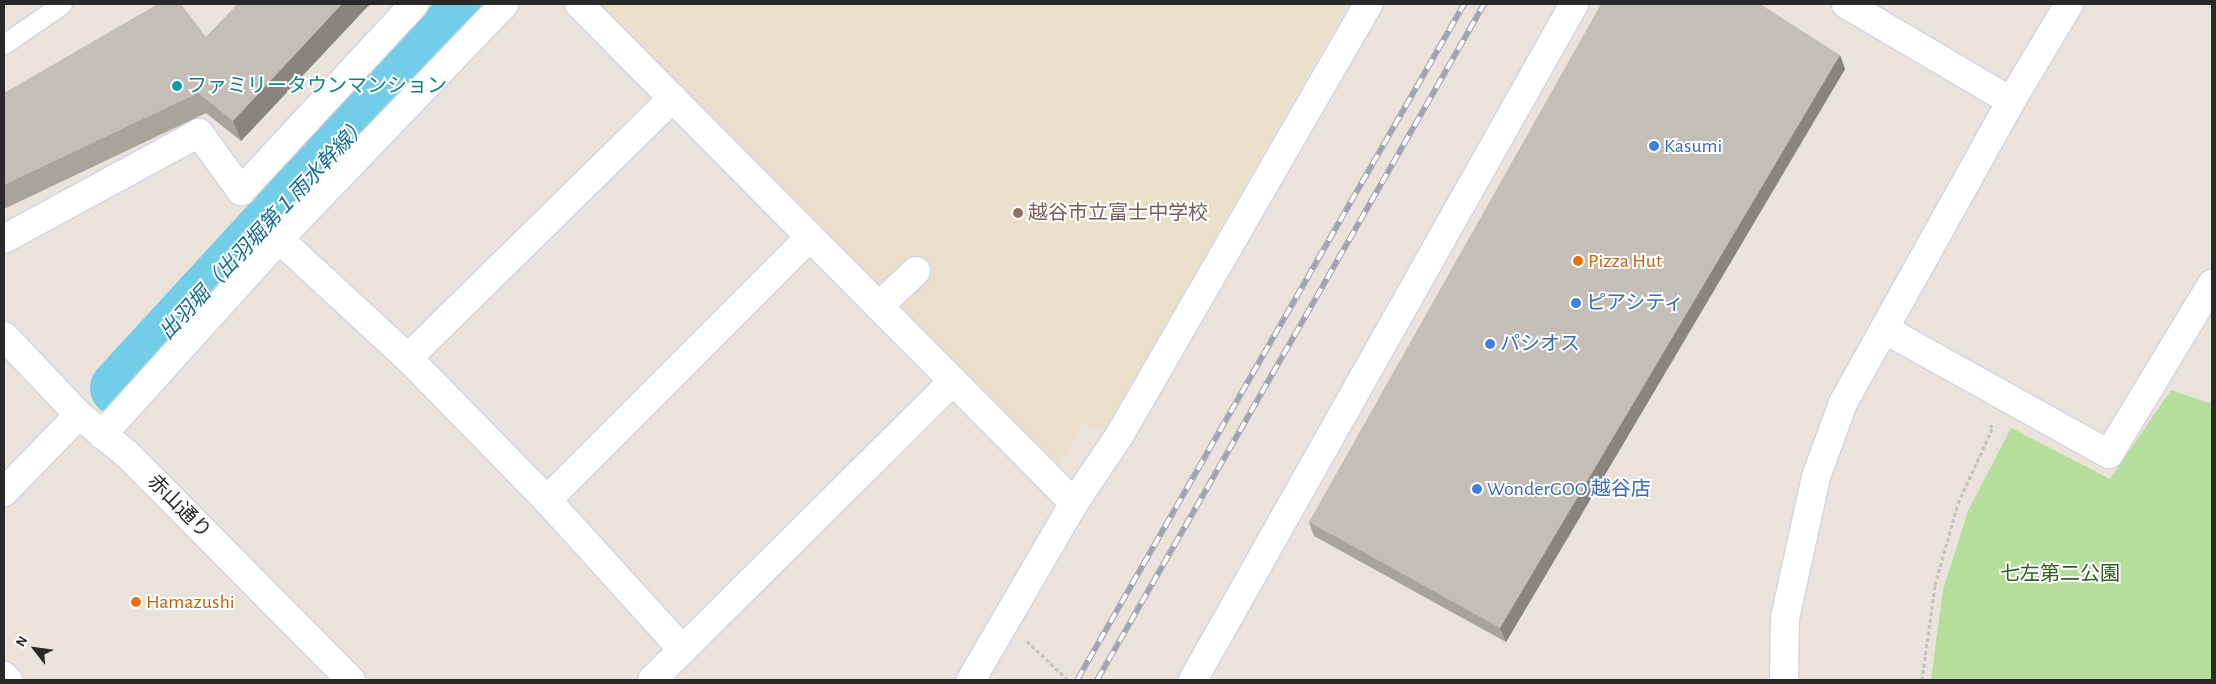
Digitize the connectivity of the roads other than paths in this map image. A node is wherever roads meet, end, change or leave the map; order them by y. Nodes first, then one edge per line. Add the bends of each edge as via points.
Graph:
1 (62, 4) edge
2 (414, 4) edge
3 (504, 4) edge
4 (579, 4) edge
5 (1368, 4) edge
6 (1574, 4) edge
7 (1846, 4) edge
8 (2069, 4) edge
9 (4, 44) edge
10 (673, 98) junction
11 (2011, 101) junction
12 (810, 237) junction
13 (4, 239) edge
14 (279, 239) junction
15 (916, 270) dead end
16 (2212, 284) edge
17 (879, 306) junction
18 (1884, 329) junction
19 (4, 336) edge
20 (408, 358) junction
21 (954, 381) junction
22 (79, 414) junction
23 (102, 435) junction
24 (4, 492) edge
25 (547, 500) junction
26 (1074, 503) junction
27 (683, 650) junction
28 (4, 676) edge
29 (8, 680) edge
30 (351, 680) edge
31 (652, 680) edge
32 (971, 680) edge
33 (1193, 680) edge
34 (1784, 680) edge

1 - 9 lane
2 - 13 street via 241,191 199,133
3 - 14 street
4 - 10 street
5 - 26 street via 1119,436
6 - 33 street
7 - 11 street
8 - 11 street
10 - 12 street
10 - 20 street
11 - 18 street
12 - 17 street
12 - 25 street
14 - 20 street
14 - 23 street
15 - 17 street
16 - 18 street via 2109,454
17 - 21 street
18 - 34 street via 1844,403 1816,477 1785,618
19 - 22 street, 赤山通り
20 - 25 street
21 - 26 street
21 - 27 street
22 - 23 street, 赤山通り
22 - 24 street
23 - 30 street, 赤山通り via 128,455
25 - 27 street
26 - 32 street
27 - 31 street
28 - 29 street

